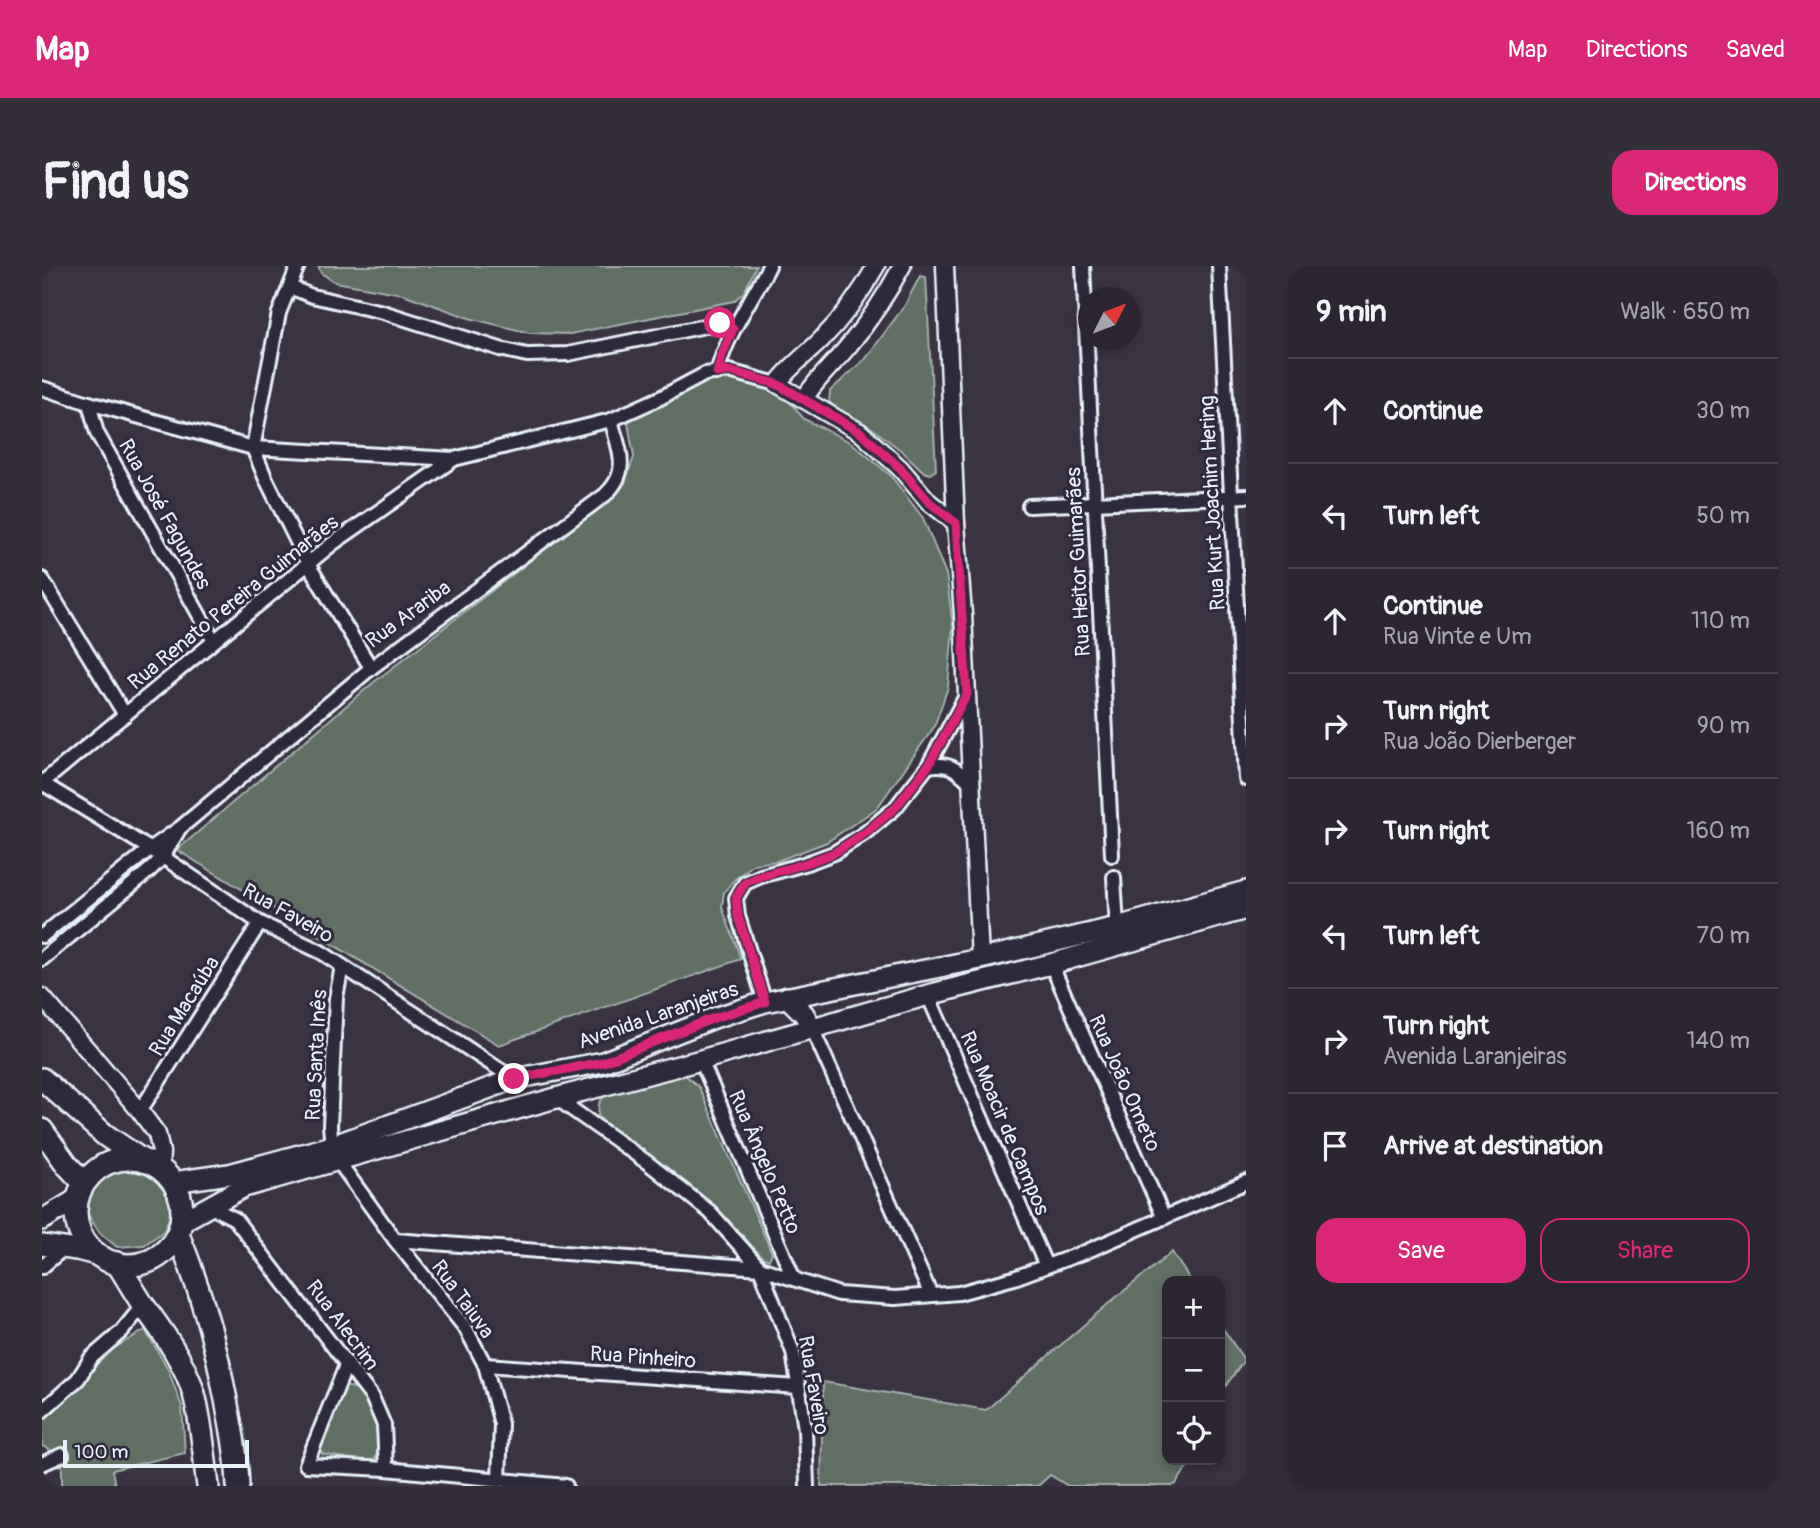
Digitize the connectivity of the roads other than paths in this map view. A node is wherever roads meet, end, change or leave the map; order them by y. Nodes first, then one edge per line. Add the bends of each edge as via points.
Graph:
1 (298, 266) edge
2 (769, 266) edge
3 (876, 266) edge
4 (902, 266) edge
5 (945, 266) edge
6 (1083, 266) edge
7 (1219, 266) edge
8 (289, 287) junction
9 (733, 329) junction
10 (717, 373) junction
11 (777, 384) junction
12 (42, 388) edge
13 (804, 399) junction
14 (89, 403) junction
15 (611, 420) junction
16 (253, 448) junction
17 (454, 459) junction
18 (1246, 496) edge
19 (1231, 497) junction
20 (1095, 503) junction
21 (1029, 506) dead end
22 (956, 523) junction
23 (308, 564) junction
24 (42, 579) edge
25 (214, 641) junction
26 (371, 668) junction
27 (967, 694) junction
28 (125, 715) junction
29 (928, 766) junction
30 (1246, 779) edge
31 (42, 783) edge
32 (971, 783) junction
33 (180, 828) junction
34 (150, 849) junction
35 (1112, 855) dead end
36 (163, 857) junction
37 (1114, 877) dead end
38 (1246, 891) edge
39 (1246, 909) edge
40 (260, 923) junction
41 (1117, 927) junction
42 (42, 936) edge
43 (42, 959) edge
44 (980, 959) junction
45 (1051, 964) junction
46 (342, 966) junction
47 (928, 995) junction
48 (42, 997) edge
49 (786, 997) junction
50 (765, 1002) junction
51 (714, 1018) junction
52 (812, 1028) junction
53 (701, 1060) junction
54 (42, 1079) edge
55 (514, 1079) junction
56 (556, 1098) junction
57 (140, 1111) junction
58 (42, 1130) edge
59 (335, 1153) junction
60 (158, 1170) junction
61 (1246, 1182) edge
62 (81, 1191) junction
63 (236, 1192) junction
64 (209, 1206) junction
65 (1164, 1218) junction
66 (235, 1219) junction
67 (42, 1220) edge
68 (180, 1228) junction
69 (395, 1240) junction
70 (42, 1245) edge
71 (64, 1248) junction
72 (108, 1260) junction
73 (1046, 1266) junction
74 (42, 1267) edge
75 (760, 1268) junction
76 (794, 1279) junction
77 (931, 1295) junction
78 (144, 1305) junction
79 (347, 1363) junction
80 (485, 1365) junction
81 (798, 1387) junction
82 (42, 1411) edge
83 (62, 1455) dead end
84 (42, 1464) edge
85 (386, 1469) junction
86 (499, 1481) junction
87 (208, 1486) edge
88 (238, 1486) edge
89 (566, 1486) edge
90 (807, 1486) edge

1 - 8 street
2 - 9 street
3 - 11 street via 837,322
4 - 13 street via 864,327
5 - 22 street
6 - 20 street, Rua Heitor Guimarães
7 - 19 street, Rua Kurt Joachim Hering
8 - 9 street via 527,355 568,354 720,323
8 - 16 street via 279,313
9 - 10 street
10 - 11 street via 729,371
10 - 15 street via 705,374
11 - 13 street
12 - 14 street
13 - 22 street via 860,432
14 - 16 street
14 - 25 street, Rua José Fagundes via 97,433
15 - 17 street
15 - 26 street, Rua Arariba via 622,462 613,488
16 - 17 street
16 - 23 street
17 - 23 street, Rua Renato Pereira Guimarães
18 - 19 street
19 - 20 street
19 - 30 street, Rua Kurt Joachim Hering
20 - 21 street
20 - 35 street, Rua Heitor Guimarães
22 - 27 street
23 - 25 street, Rua Renato Pereira Guimarães
23 - 26 street
24 - 28 street
25 - 28 street, Rua Renato Pereira Guimarães
26 - 33 street, Rua Arariba
27 - 29 street
27 - 32 street
28 - 31 street, Rua Renato Pereira Guimarães
29 - 32 street via 955,768
29 - 50 street via 895,808 834,853 745,883 736,898 738,916
31 - 34 street, Rua Faveiro
32 - 44 street
33 - 34 street, Rua Arariba
33 - 36 street, Rua Arariba
34 - 36 street, Rua Faveiro
34 - 42 street, Rua Arariba
36 - 40 street, Rua Faveiro
36 - 43 street, Rua Arariba
37 - 41 street
38 - 41 main road, Avenida Laranjeiras
39 - 45 main road, Avenida Laranjeiras
40 - 46 street, Rua Faveiro
40 - 57 street, Rua Macaúba
41 - 44 main road, Avenida Laranjeiras
44 - 49 main road, Avenida Laranjeiras
45 - 47 main road, Avenida Laranjeiras
45 - 65 street, Rua João Ometo
46 - 55 street, Rua Faveiro
46 - 59 street, Rua Santa Inês via 336,998 330,1126
47 - 52 main road, Avenida Laranjeiras
47 - 73 street, Rua Moacir de Campos
48 - 57 street
49 - 50 main road, Avenida Laranjeiras
49 - 52 main road
50 - 51 main road, Avenida Laranjeiras
51 - 53 main road via 693,1039
51 - 55 main road, Avenida Laranjeiras via 603,1062
52 - 53 main road, Avenida Laranjeiras
52 - 77 street
53 - 56 main road, Avenida Laranjeiras
53 - 76 street, Rua Ângelo Petto
54 - 60 highway via 105,1135
55 - 59 main road, Avenida Laranjeiras
56 - 59 main road, Avenida Laranjeiras
56 - 75 street, Rua Faveiro via 710,1212
57 - 60 street via 157,1134
58 - 62 highway
59 - 60 main road, Avenida Laranjeiras via 229,1174
59 - 63 main road, Avenida Laranjeiras
59 - 69 street, Rua Taiuva
60 - 62 highway via 126,1159 110,1162 95,1171
60 - 68 highway via 181,1201
61 - 65 street
62 - 67 main road
62 - 72 highway via 77,1220 84,1240
63 - 64 main road, Avenida Laranjeiras
63 - 66 street
64 - 66 street, Rua Alecrim
64 - 68 main road, Avenida Laranjeiras
65 - 73 street
66 - 79 street, Rua Alecrim
68 - 72 highway via 167,1249 153,1260 135,1265
68 - 88 highway via 218,1358
69 - 75 street
69 - 80 street, Rua Taiuva via 466,1329
70 - 71 main road
71 - 72 main road
71 - 74 street
72 - 78 highway
73 - 77 street via 959,1293
75 - 76 street
75 - 81 street, Rua Faveiro via 793,1352
76 - 77 street via 839,1294
78 - 82 street via 91,1358 78,1379
78 - 87 highway via 162,1328 194,1393
79 - 85 street, Rua Alecrim via 372,1397 384,1425
79 - 85 street via 306,1465
80 - 81 street, Rua Pinheiro
80 - 86 street, Rua Taiuva via 501,1424
81 - 90 street, Rua Faveiro
83 - 84 street
85 - 86 street
86 - 89 street

